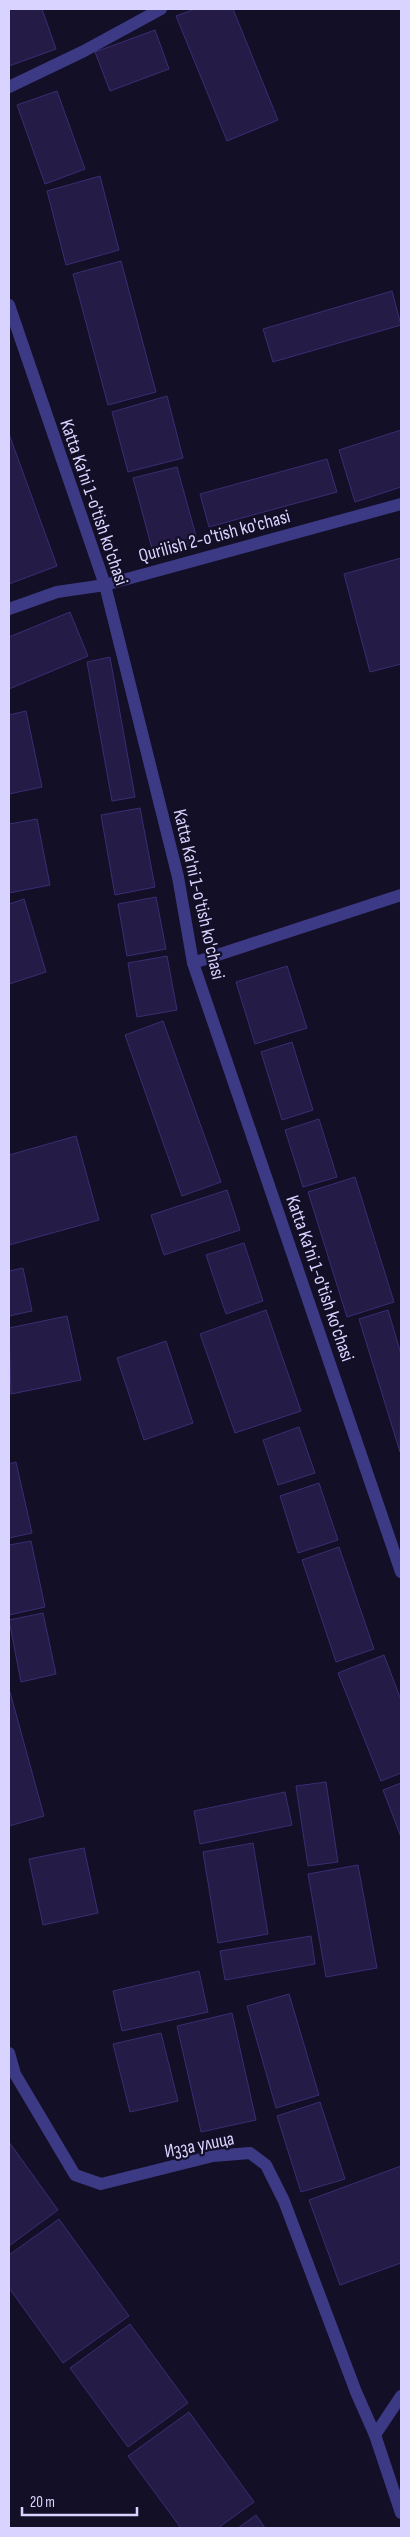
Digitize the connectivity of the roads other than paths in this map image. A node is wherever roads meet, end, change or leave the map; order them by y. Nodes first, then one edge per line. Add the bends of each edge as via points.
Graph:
1 (160, 9) edge
2 (9, 87) edge
3 (9, 305) edge
4 (401, 504) edge
5 (104, 584) junction
6 (9, 609) edge
7 (401, 895) edge
8 (193, 963) junction
9 (401, 1572) edge
10 (9, 2053) edge
11 (401, 2396) edge
12 (376, 2435) junction
13 (401, 2513) edge

1 - 2 street
3 - 5 street, Katta Ka'ni 1-o'tish ko'chasi
4 - 5 street, Qurilish 2-o'tish ko'chasi
5 - 6 street, Qurilish 2-o'tish ko'chasi via 57,592
5 - 8 street, Katta Ka'ni 1-o'tish ko'chasi via 178,877
7 - 8 street
8 - 9 street, Katta Ka'ni 1-o'tish ko'chasi
10 - 12 street, Изза улица via 15,2074 75,2175 101,2184 214,2156 250,2153 266,2165 284,2201 356,2392
11 - 12 street
12 - 13 street, Изза улица

